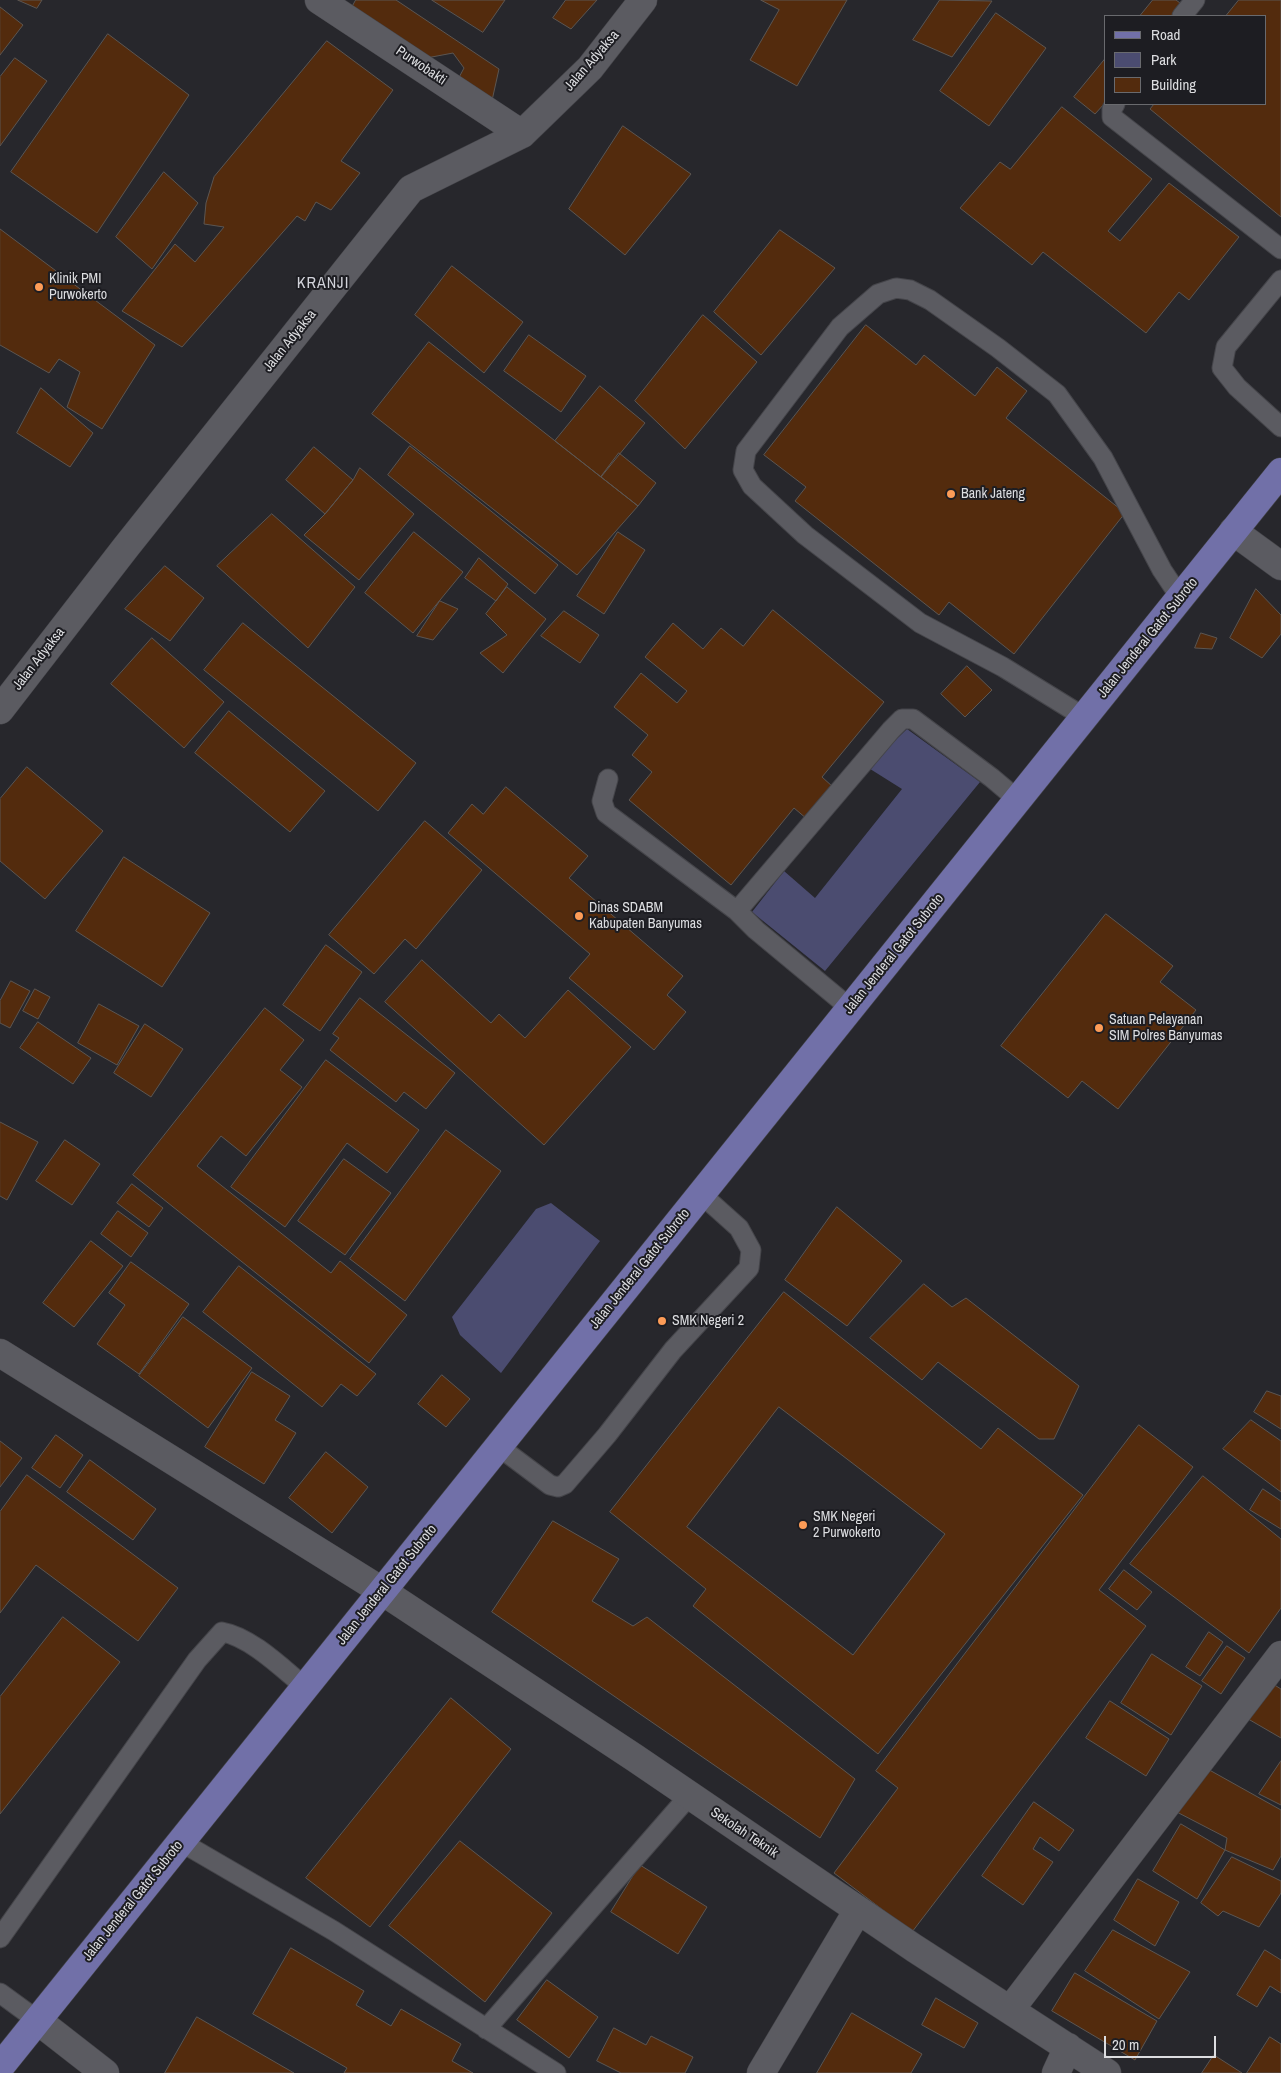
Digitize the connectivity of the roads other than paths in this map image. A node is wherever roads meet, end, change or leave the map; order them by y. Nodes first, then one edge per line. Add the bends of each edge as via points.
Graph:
1 (319, 0) edge
2 (643, 0) edge
3 (1195, 0) edge
4 (1183, 15) edge
5 (1114, 105) edge
6 (522, 134) junction
7 (1281, 249) edge
8 (1281, 280) edge
9 (1281, 427) edge
10 (1281, 472) edge
11 (1233, 531) junction
12 (1281, 566) edge
13 (1180, 597) junction
14 (0, 710) edge
15 (1084, 717) junction
16 (608, 779) dead end
17 (1018, 800) junction
18 (737, 911) junction
19 (850, 1008) junction
20 (701, 1194) junction
21 (0, 1353) edge
22 (498, 1446) junction
23 (382, 1591) junction
24 (1281, 1655) edge
25 (305, 1687) junction
26 (689, 1796) junction
27 (180, 1842) junction
28 (858, 1910) junction
29 (0, 1938) edge
30 (0, 1993) edge
31 (1010, 2010) junction
32 (37, 2020) junction
33 (486, 2029) junction
34 (1068, 2047) junction
35 (0, 2067) edge
36 (105, 2073) edge
37 (556, 2073) edge
38 (761, 2073) edge
39 (1056, 2073) edge
40 (1107, 2073) edge

1 - 6 street, Purwobakti
2 - 6 street, Jalan Adyaksa via 590,68
3 - 4 lane
5 - 7 lane via 1112,117
6 - 14 street, Jalan Adyaksa via 411,189
8 - 9 lane via 1226,347 1222,368
10 - 11 main road, Jalan Jenderal Gatot Subroto
11 - 12 street
11 - 13 main road, Jalan Jenderal Gatot Subroto
13 - 15 main road, Jalan Jenderal Gatot Subroto
13 - 15 lane via 1162,570 1103,458 1057,394 998,348 930,300 910,290 896,288 878,294 840,327 746,450 743,470 752,486 805,535 920,622 1003,667
15 - 17 main road, Jalan Jenderal Gatot Subroto
16 - 18 lane via 602,801 606,813
17 - 18 lane via 913,719 902,719
17 - 19 main road, Jalan Jenderal Gatot Subroto
18 - 19 lane
19 - 20 main road, Jalan Jenderal Gatot Subroto
20 - 22 main road, Jalan Jenderal Gatot Subroto
20 - 22 lane via 739,1228 751,1250 749,1268 673,1350 565,1484 550,1486
21 - 23 street, Sekolah Teknik
22 - 23 main road, Jalan Jenderal Gatot Subroto
23 - 25 main road, Jalan Jenderal Gatot Subroto
23 - 26 street, Sekolah Teknik
24 - 31 street
25 - 27 main road, Jalan Jenderal Gatot Subroto
25 - 29 lane via 266,1656 232,1634 222,1632 197,1660
26 - 28 street, Sekolah Teknik
26 - 33 lane
27 - 32 main road, Jalan Jenderal Gatot Subroto
27 - 33 lane via 334,1931
28 - 31 street, Sekolah Teknik
28 - 38 street
30 - 32 lane
31 - 34 street, Sekolah Teknik
32 - 35 main road, Jalan Jenderal Gatot Subroto
32 - 36 street
33 - 37 lane
34 - 39 street
34 - 40 street, Sekolah Teknik

